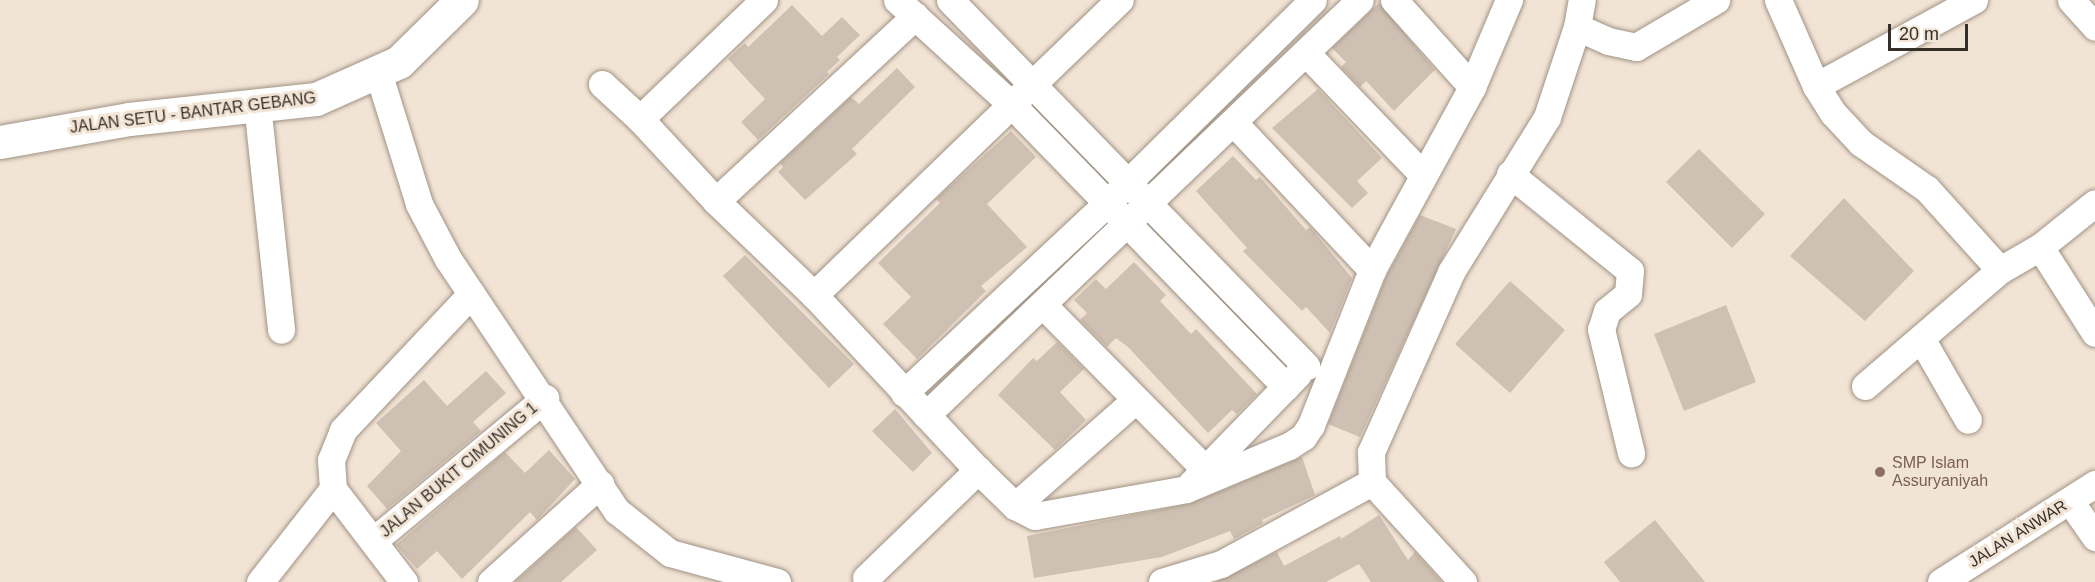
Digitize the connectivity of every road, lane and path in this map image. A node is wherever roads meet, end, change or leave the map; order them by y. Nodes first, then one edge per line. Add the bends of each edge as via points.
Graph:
1 (462, 0) edge
2 (764, 0) edge
3 (950, 0) edge
4 (1120, 0) edge
5 (1313, 0) edge
6 (1360, 0) edge
7 (1394, 0) edge
8 (1582, 0) edge
9 (1716, 0) edge
10 (1778, 0) edge
11 (1974, 0) edge
12 (2071, 0) edge
13 (1505, 2) edge
14 (906, 5) edge
15 (1577, 27) junction
16 (2095, 27) edge
17 (1306, 53) junction
18 (378, 72) junction
19 (602, 84) dead end
20 (1034, 84) junction
21 (1816, 86) junction
22 (1472, 87) junction
23 (257, 104) junction
24 (1012, 105) junction
25 (639, 119) junction
26 (1234, 123) junction
27 (0, 142) edge
28 (1422, 174) junction
29 (1510, 174) junction
30 (1128, 182) junction
31 (716, 201) junction
32 (1107, 203) junction
33 (2095, 203) edge
34 (1149, 205) junction
35 (1128, 225) junction
36 (2040, 247) junction
37 (1372, 270) junction
38 (2000, 270) junction
39 (471, 294) junction
40 (813, 295) junction
41 (1044, 306) junction
42 (1352, 324) junction
43 (282, 330) dead end
44 (2095, 333) edge
45 (1922, 340) junction
46 (1306, 366) junction
47 (1865, 386) dead end
48 (1286, 387) junction
49 (904, 393) junction
50 (545, 398) junction
51 (1134, 401) junction
52 (926, 415) junction
53 (1968, 420) dead end
54 (1631, 453) dead end
55 (1204, 468) junction
56 (978, 470) junction
57 (1372, 482) junction
58 (600, 484) junction
59 (2095, 484) edge
60 (333, 489) junction
61 (1186, 489) junction
62 (2070, 501) junction
63 (1015, 506) junction
64 (2095, 537) edge
65 (373, 541) junction
66 (684, 571) edge
67 (1226, 573) edge
68 (866, 578) dead end
69 (260, 582) edge
70 (404, 582) edge
71 (491, 582) edge
72 (777, 582) edge
73 (1162, 582) edge
74 (1463, 582) edge
75 (1941, 582) edge

1 - 18 main road, JALAN SETU - BANTAR GEBANG via 399,62
2 - 25 street
3 - 20 street
4 - 20 street
5 - 30 street
6 - 17 street
7 - 22 street
8 - 15 street
9 - 15 street via 1636,47 1608,41
10 - 21 street
11 - 21 street
12 - 16 street
13 - 22 street
14 - 24 street
14 - 31 street
15 - 29 street via 1547,117
17 - 26 street
17 - 28 street
18 - 23 main road, JALAN SETU - BANTAR GEBANG via 316,99
18 - 39 street via 419,204
19 - 25 street
20 - 24 street
20 - 30 street
21 - 38 street via 1833,113 1861,143 1927,189
22 - 28 street
23 - 27 main road, JALAN SETU - BANTAR GEBANG via 67,128
23 - 43 street
24 - 32 street
24 - 40 street
25 - 31 street
26 - 34 street
26 - 37 street
28 - 37 street
29 - 54 street via 1630,271 1628,294 1607,311 1600,328
29 - 57 street via 1451,272 1411,357 1371,452
30 - 32 street
30 - 34 street
31 - 40 street
32 - 35 street
32 - 49 street
33 - 36 street
34 - 35 street
34 - 46 street
35 - 41 street
35 - 48 street
36 - 38 street
36 - 44 street
37 - 42 street
38 - 45 street
39 - 50 street
39 - 60 street via 344,430 331,460
40 - 49 street
41 - 51 street
41 - 52 street
42 - 46 street
42 - 61 street via 1303,437
45 - 47 street
45 - 53 street
46 - 48 street
48 - 55 street
49 - 52 street
50 - 58 street
50 - 65 street, JALAN BUKIT CIMUNING 1
51 - 55 street
51 - 63 street
52 - 56 street
55 - 61 street
56 - 63 street
56 - 68 street
57 - 67 street
57 - 74 street
58 - 66 street via 617,511 670,553
58 - 71 street
59 - 62 street, JALAN ANWAR
60 - 65 street
60 - 69 street
61 - 63 street via 1035,516
62 - 64 street
62 - 75 street, JALAN ANWAR
65 - 70 street
66 - 72 street
67 - 73 street

